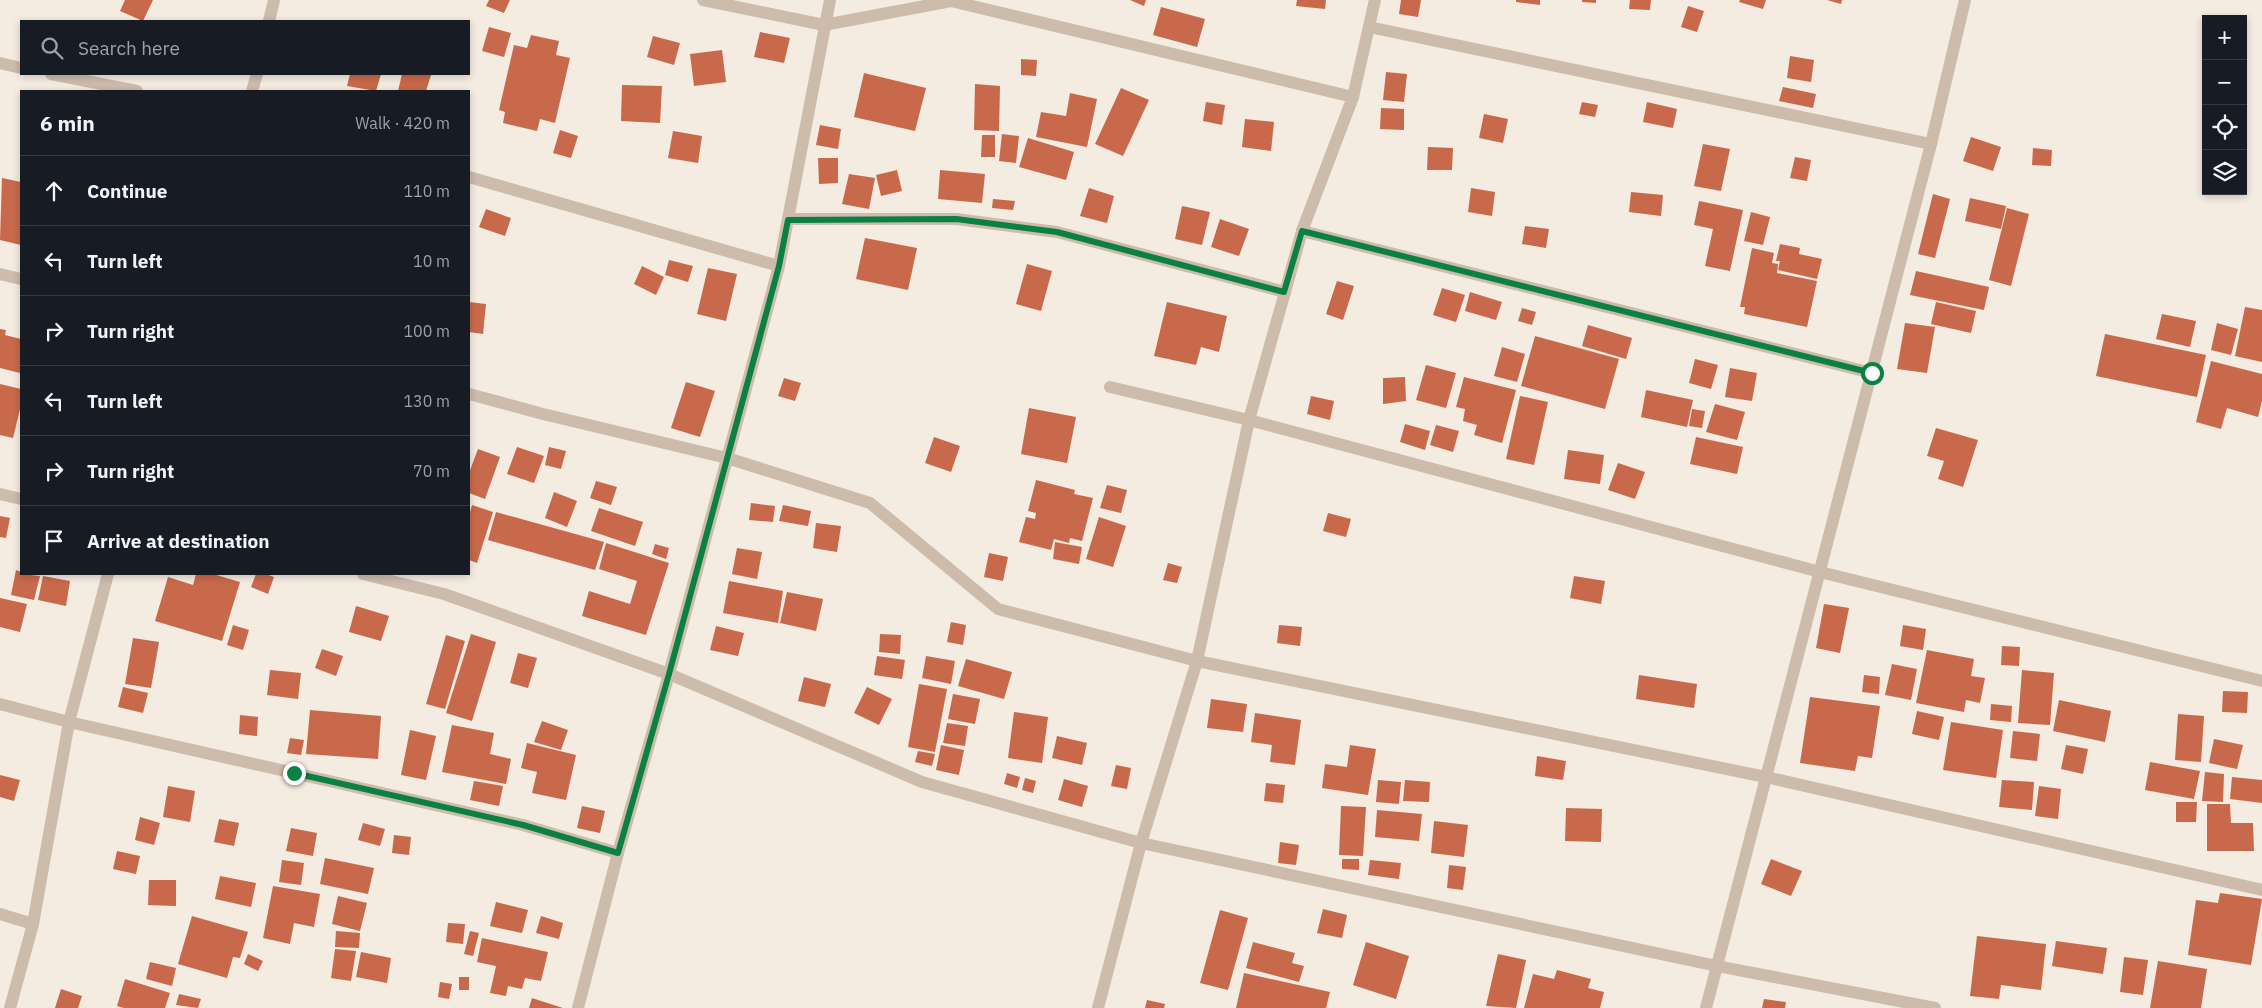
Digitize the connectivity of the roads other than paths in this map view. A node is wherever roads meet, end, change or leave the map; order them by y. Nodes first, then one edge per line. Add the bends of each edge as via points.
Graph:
1 (274, 0) edge
2 (703, 0) edge
3 (830, 0) edge
4 (1375, 0) edge
5 (1965, 0) edge
6 (269, 20) edge
7 (824, 25) junction
8 (1369, 27) junction
9 (0, 63) edge
10 (20, 68) edge
11 (56, 75) edge
12 (257, 75) edge
13 (132, 90) edge
14 (252, 90) edge
15 (1353, 97) junction
16 (1931, 144) junction
17 (470, 177) edge
18 (788, 220) junction
19 (1302, 231) junction
20 (779, 266) junction
21 (0, 274) edge
22 (20, 279) edge
23 (1284, 292) junction
24 (1872, 373) junction
25 (1110, 387) dead end
26 (470, 394) edge
27 (1249, 420) junction
28 (727, 458) junction
29 (0, 494) edge
30 (20, 499) edge
31 (1820, 572) junction
32 (108, 575) edge
33 (367, 575) edge
34 (1197, 661) junction
35 (669, 674) junction
36 (2262, 681) edge
37 (0, 704) edge
38 (69, 722) junction
39 (1766, 777) junction
40 (1140, 844) junction
41 (618, 853) junction
42 (2262, 890) edge
43 (0, 914) edge
44 (33, 924) junction
45 (1716, 966) junction
46 (10, 1008) edge
47 (578, 1008) edge
48 (1098, 1008) edge
49 (1706, 1008) edge
50 (1935, 1008) edge

1 - 6 street
2 - 7 street
3 - 7 street
4 - 8 street
5 - 16 street
7 - 15 street via 951,1
7 - 18 street
8 - 15 street
8 - 16 street
9 - 10 street
11 - 13 street
12 - 14 street
15 - 19 street
16 - 24 street
17 - 20 street
18 - 20 street
18 - 23 street via 956,219 1057,232
19 - 23 street
19 - 24 street
20 - 28 street
21 - 22 street
23 - 27 street
24 - 31 street
25 - 27 street
26 - 28 street
27 - 31 street
27 - 34 street
28 - 34 street via 870,503 998,610
28 - 35 street
29 - 30 street
31 - 36 street
31 - 39 street
32 - 38 street
33 - 35 street via 444,594
34 - 39 street
34 - 40 street
35 - 40 street via 922,782
35 - 41 street
37 - 38 street
38 - 41 street via 523,825
38 - 44 street
39 - 42 street
39 - 45 street
40 - 45 street
40 - 48 street
41 - 47 street
43 - 44 street
44 - 46 street
45 - 49 street
45 - 50 street

